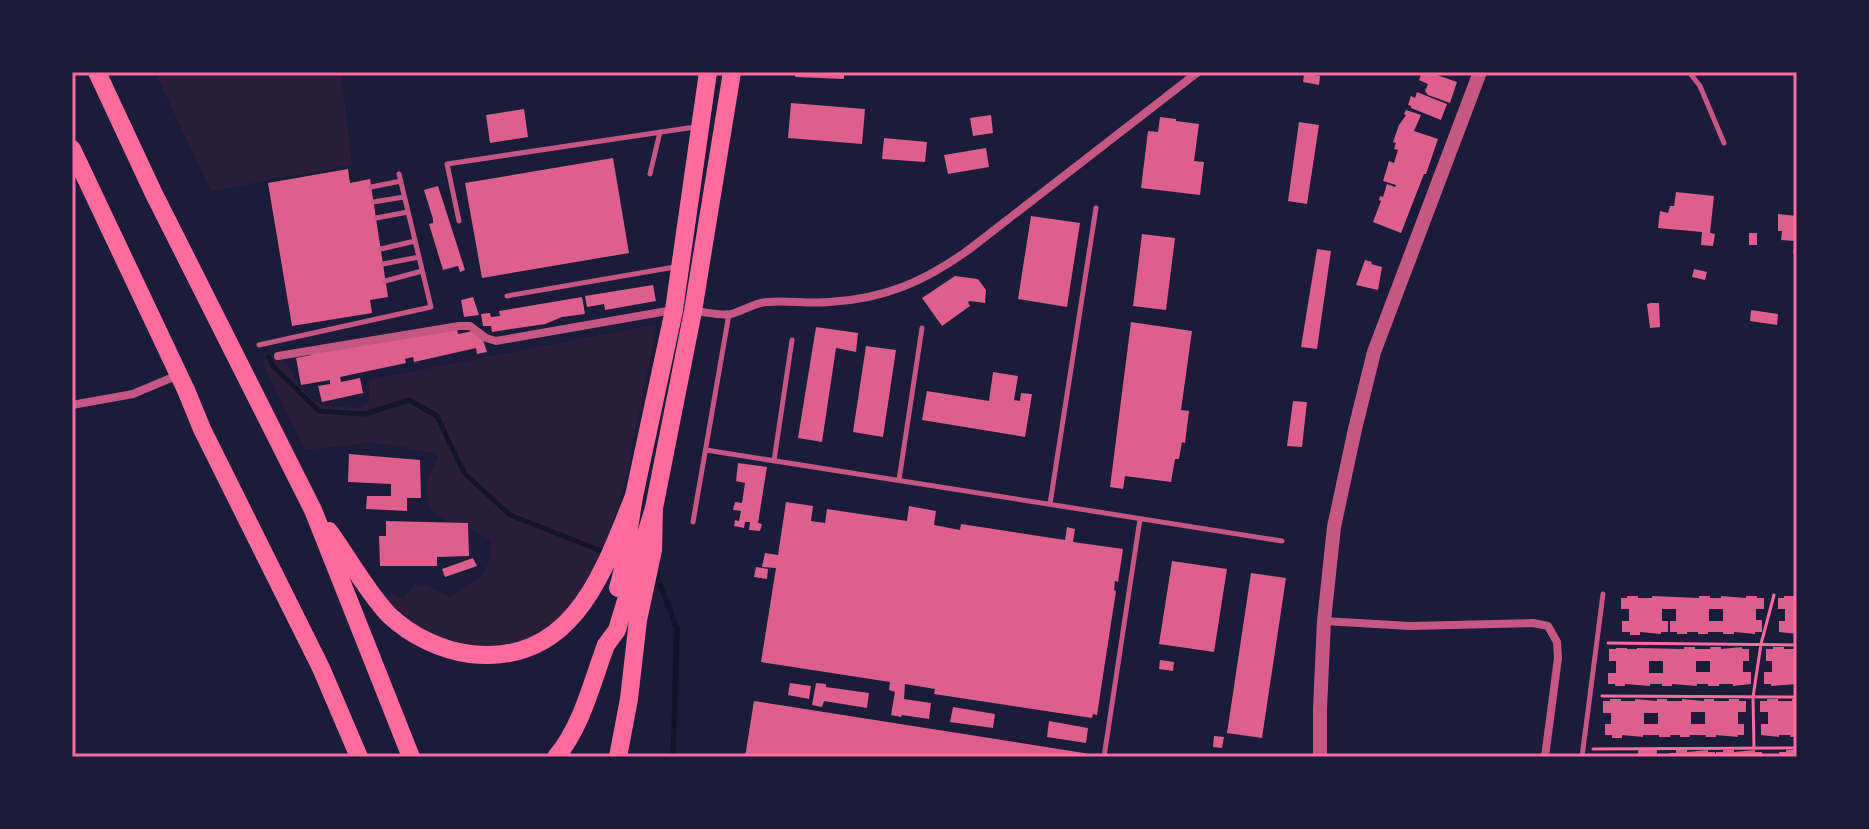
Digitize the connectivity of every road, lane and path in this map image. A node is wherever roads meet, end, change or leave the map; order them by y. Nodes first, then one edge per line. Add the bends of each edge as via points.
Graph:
1 (97, 72) edge
2 (708, 72) edge
3 (732, 72) edge
4 (1198, 72) edge
5 (1480, 72) edge
6 (1689, 72) edge
7 (700, 126) junction
8 (660, 132) junction
9 (1724, 143) dead end
10 (72, 149) edge
11 (650, 174) dead end
12 (371, 187) dead end
13 (405, 197) junction
14 (373, 202) dead end
15 (1096, 208) dead end
16 (408, 212) junction
17 (376, 218) dead end
18 (459, 221) dead end
19 (415, 241) junction
20 (381, 249) dead end
21 (419, 257) junction
22 (383, 264) dead end
23 (680, 266) junction
24 (422, 271) junction
25 (385, 281) dead end
26 (507, 296) dead end
27 (674, 310) junction
28 (693, 311) junction
29 (729, 314) junction
30 (922, 328) dead end
31 (792, 340) dead end
32 (259, 345) dead end
33 (278, 356) dead end
34 (179, 375) junction
35 (72, 405) edge
36 (706, 450) junction
37 (774, 461) junction
38 (899, 480) junction
39 (634, 496) junction
40 (1050, 504) junction
41 (654, 508) junction
42 (313, 510) junction
43 (1140, 519) junction
44 (693, 522) dead end
45 (1282, 541) dead end
46 (1603, 594) dead end
47 (1774, 595) dead end
48 (1324, 621) junction
49 (1596, 643) junction
50 (1761, 644) junction
51 (606, 645) junction
52 (1797, 645) edge
53 (1590, 696) junction
54 (1753, 697) junction
55 (1797, 697) edge
56 (1754, 748) junction
57 (1769, 748) junction
58 (1797, 748) edge
59 (1583, 749) junction
60 (359, 757) edge
61 (411, 757) edge
62 (556, 757) edge
63 (618, 757) edge
64 (1104, 757) edge
65 (1320, 757) edge
66 (1545, 757) edge
67 (1582, 757) edge
68 (1769, 757) edge

1 - 42 main road
2 - 7 main road
3 - 28 main road
4 - 29 street via 971,248 921,280 862,299 764,302
5 - 48 street via 1374,352 1334,527
6 - 9 lane
7 - 8 lane
7 - 23 main road
8 - 11 lane
8 - 18 lane via 447,164
10 - 34 main road
12 - 13 lane via 400,178
13 - 14 lane
13 - 16 lane
15 - 40 lane
16 - 17 lane
16 - 19 lane
19 - 20 lane
19 - 21 lane
21 - 22 lane
21 - 24 lane
23 - 26 lane
23 - 27 main road
24 - 25 lane
24 - 32 lane via 431,307
27 - 33 street via 496,341 470,326 459,326
27 - 39 main road
28 - 29 street
28 - 41 main road
29 - 36 lane
30 - 38 lane
31 - 37 lane
34 - 35 street via 133,394
34 - 60 main road
36 - 37 lane
36 - 44 lane
37 - 38 lane
38 - 40 lane
39 - 42 main road via 607,563 576,615 539,644 500,655 451,650 402,626 379,603
39 - 51 main road
40 - 43 lane
41 - 51 main road via 617,630
41 - 63 main road via 653,550
42 - 61 main road
43 - 45 lane
43 - 64 lane
46 - 49 lane
47 - 50 path
48 - 65 street
48 - 66 street via 1548,626 1558,658
49 - 50 path
49 - 53 lane
50 - 52 path
50 - 54 path
51 - 62 main road via 574,731
53 - 54 path
53 - 59 lane
54 - 55 path
54 - 56 path
56 - 57 path
56 - 59 path
57 - 58 path
57 - 68 path
59 - 67 lane

